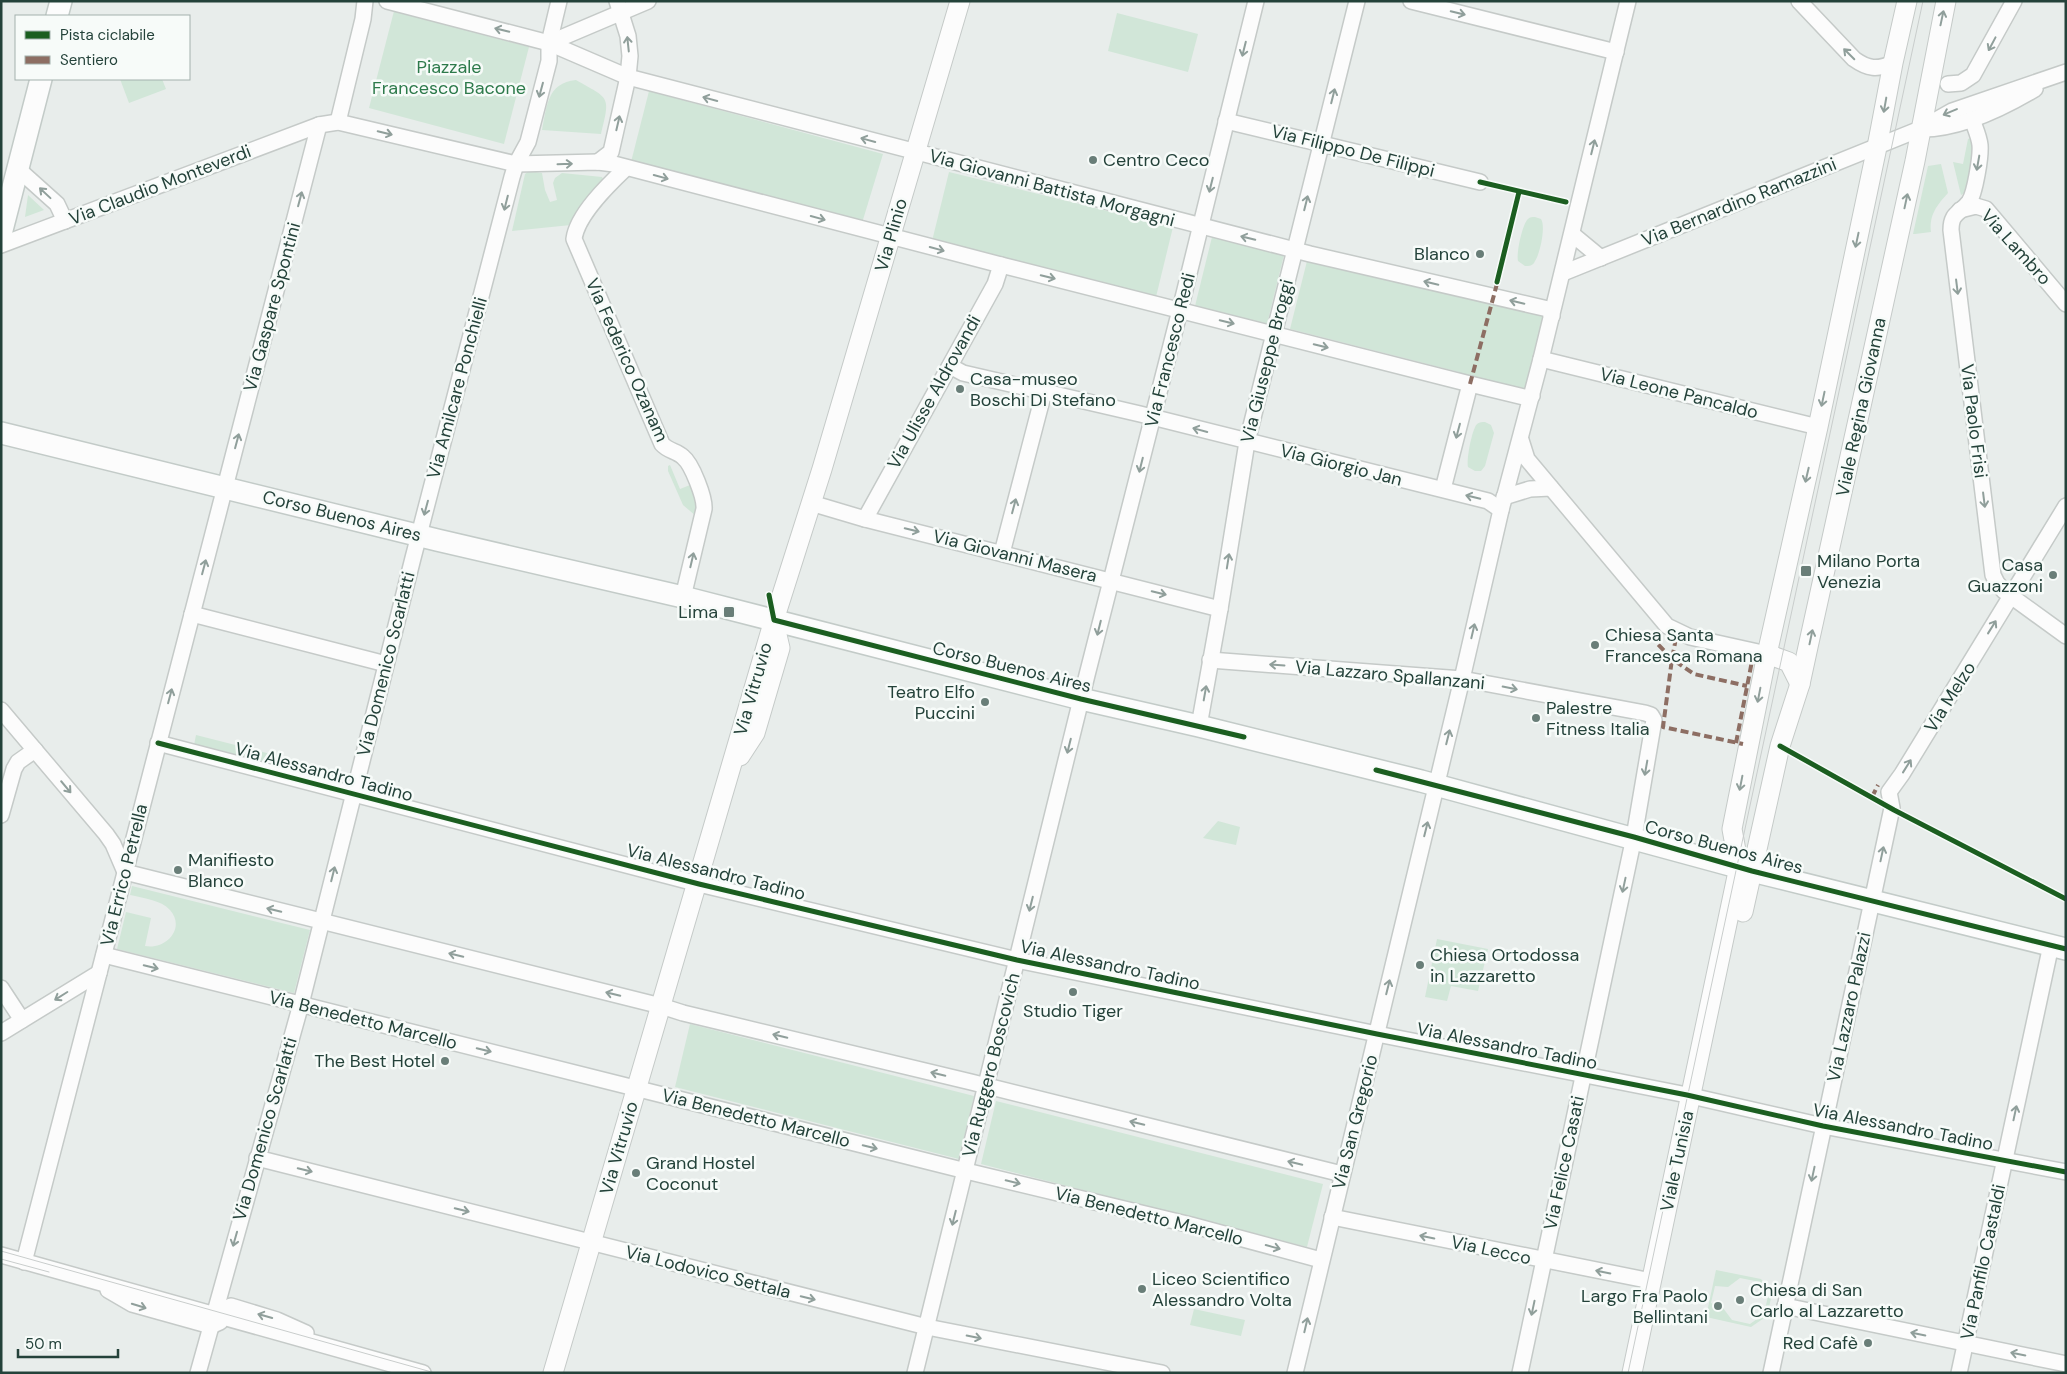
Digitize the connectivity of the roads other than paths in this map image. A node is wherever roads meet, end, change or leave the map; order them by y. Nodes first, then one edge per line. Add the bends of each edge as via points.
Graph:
1 (61, 1) edge
2 (365, 1) edge
3 (387, 1) edge
4 (559, 1) edge
5 (648, 1) edge
6 (960, 1) edge
7 (1256, 1) edge
8 (1357, 1) edge
9 (1411, 1) edge
10 (1628, 1) edge
11 (1799, 1) edge
12 (1907, 1) edge
13 (1946, 1) edge
14 (2014, 1) edge
15 (619, 6) edge
16 (57, 15) edge
17 (549, 43) junction
18 (1616, 52) junction
19 (1892, 63) junction
20 (1932, 68) junction
21 (2059, 75) edge
22 (628, 78) junction
23 (41, 80) edge
24 (1948, 84) junction
25 (1983, 99) junction
26 (1972, 119) junction
27 (1226, 121) junction
28 (338, 122) junction
29 (320, 125) junction
30 (1920, 129) junction
31 (1321, 144) junction
32 (1878, 147) junction
33 (915, 152) junction
34 (598, 162) junction
35 (516, 164) junction
36 (620, 166) junction
37 (18, 168) junction
38 (1480, 182) dead end
39 (1959, 210) junction
40 (65, 221) junction
41 (1201, 227) junction
42 (1, 234) edge
43 (1572, 234) junction
44 (890, 236) junction
45 (1, 245) edge
46 (1294, 250) junction
47 (1601, 258) junction
48 (1001, 265) junction
49 (1563, 273) junction
50 (2066, 304) edge
51 (1180, 310) junction
52 (1552, 316) junction
53 (1274, 334) junction
54 (1541, 359) junction
55 (950, 366) junction
56 (1465, 382) junction
57 (1044, 392) junction
58 (1532, 396) junction
59 (1153, 418) junction
60 (1818, 427) junction
61 (1, 433) edge
62 (1520, 440) junction
63 (1247, 442) junction
64 (819, 474) junction
65 (225, 488) junction
66 (1551, 488) junction
67 (1443, 489) junction
68 (810, 503) junction
69 (1503, 503) junction
70 (2066, 506) edge
71 (865, 519) junction
72 (419, 535) junction
73 (1002, 553) junction
74 (1111, 581) junction
75 (683, 597) junction
76 (2012, 597) junction
77 (1220, 609) junction
78 (192, 614) junction
79 (773, 618) junction
80 (2066, 636) edge
81 (1767, 654) junction
82 (1210, 660) junction
83 (386, 664) junction
84 (1462, 679) junction
85 (1800, 684) junction
86 (1081, 699) junction
87 (1, 710) edge
88 (1654, 720) joint
89 (1199, 726) junction
90 (158, 743) junction
91 (35, 750) junction
92 (1437, 784) junction
93 (353, 793) junction
94 (1, 816) edge
95 (1634, 837) junction
96 (1746, 869) junction
97 (125, 872) junction
98 (696, 883) junction
99 (1872, 900) junction
100 (321, 921) junction
101 (2058, 947) edge
102 (104, 954) junction
103 (1017, 960) junction
104 (99, 973) junction
105 (1, 988) edge
106 (301, 1004) junction
107 (661, 1006) junction
108 (22, 1020) junction
109 (1, 1033) edge
110 (1377, 1034) junction
111 (1583, 1076) junction
112 (986, 1085) junction
113 (636, 1088) junction
114 (1692, 1096) junction
115 (1823, 1126) junction
116 (257, 1158) junction
117 (2005, 1160) junction
118 (966, 1171) junction
119 (2066, 1172) edge
120 (1342, 1174) junction
121 (1332, 1217) junction
122 (592, 1242) junction
123 (1, 1255) edge
124 (1321, 1260) junction
125 (1543, 1260) junction
126 (24, 1262) junction
127 (584, 1268) junction
128 (1651, 1281) junction
129 (1785, 1306) junction
130 (218, 1320) junction
131 (927, 1328) junction
132 (1966, 1344) junction
133 (2066, 1364) edge
134 (416, 1371) edge
135 (198, 1373) edge
136 (543, 1373) edge
137 (553, 1373) edge
138 (915, 1373) edge
139 (1162, 1373) edge
140 (1295, 1373) edge
141 (1520, 1373) edge
142 (1632, 1373) edge
143 (1770, 1373) edge
144 (1960, 1373) edge

1 - 16 main road
2 - 28 street
17 -> 3 street
4 - 17 street
5 - 15 street
6 - 33 street, Via Plinio
7 -> 27 street, Via Francesco Redi
31 -> 8 street, Via Giuseppe Broggi
9 -> 18 street
10 - 18 street, Via San Gregorio
19 -> 11 street via 1876,68 1862,65
12 - 19 street
20 -> 13 street
14 -> 24 street via 1974,75 1962,83
15 - 17 street
22 -> 15 street via 628,36
17 - 22 street
17 -> 35 street via 549,61 528,142
43 -> 18 street, Via San Gregorio
19 -> 32 street
20 - 24 street
20 - 30 street, Viale Regina Giovanna
21 - 25 street
21 - 26 street via 2018,99
33 -> 22 street, Via Giovanni Battista Morgagni
34 -> 22 street via 611,152
23 - 37 main road
24 - 25 street via 1961,95
25 -> 30 street via 1942,115
26 - 30 street via 1943,128
26 -> 39 street, Via Paolo Frisi via 1980,151 1971,199
27 - 31 street, Via Filippo De Filippi
27 -> 41 street, Via Francesco Redi
28 - 29 street, Via Claudio Monteverdi
28 -> 35 street
29 - 40 street, Via Claudio Monteverdi
65 -> 29 street, Via Gaspare Spontini
30 - 32 street, Via Bernardino Ramazzini
85 -> 30 street, Viale Regina Giovanna
31 - 38 street, Via Filippo De Filippi
46 -> 31 street, Via Giuseppe Broggi
32 - 47 street, Via Bernardino Ramazzini
32 -> 60 street
33 - 41 street, Via Giovanni Battista Morgagni
33 - 44 street, Via Plinio
35 -> 34 street
34 - 36 street
35 -> 72 street, Via Amilcare Ponchielli
36 -> 44 street
75 -> 36 street, Via Federico Ozanam via 705,504 685,458 662,444 576,248 575,230
40 -> 37 street via 57,204
37 - 42 main road
39 - 50 street, Via Lambro via 1976,206 1986,209
39 -> 76 street, Via Paolo Frisi via 1951,222 1952,238 1993,575 2000,587
40 - 45 street, Via Claudio Monteverdi
46 -> 41 street, Via Giovanni Battista Morgagni
41 - 51 street, Via Francesco Redi
43 - 47 street
43 - 49 street, Via San Gregorio
44 -> 48 street
44 - 64 street, Via Plinio
52 -> 46 street, Via Giovanni Battista Morgagni via 1548,310
46 - 53 street, Via Giuseppe Broggi
47 - 49 street, Via Bernardino Ramazzini
48 -> 51 street
48 - 55 street, Via Ulisse Aldrovandi via 995,284
49 - 52 street, Via San Gregorio
51 -> 53 street
51 - 59 street, Via Francesco Redi
52 - 54 street, Via San Gregorio
53 -> 56 street
53 - 63 street, Via Giuseppe Broggi
54 - 58 street, Via San Gregorio
54 - 60 street, Via Leone Pancaldo
55 - 57 street, Via Giorgio Jan via 963,373
55 - 71 street, Via Ulisse Aldrovandi
56 - 58 street via 1528,398
56 -> 67 street
57 - 59 street, Via Giorgio Jan
73 -> 57 street
58 - 62 street, Via San Gregorio
63 -> 59 street, Via Giorgio Jan
59 -> 74 street, Via Francesco Redi
60 -> 81 street
61 - 65 main road, Corso Buenos Aires
62 - 66 street via 1527,459
62 - 69 street, Via San Gregorio
63 - 67 street, Via Giorgio Jan
77 -> 63 street, Via Giuseppe Broggi
64 - 68 street, Via Plinio
64 - 79 street, Via Plinio via 796,507 769,595
65 - 72 main road, Corso Buenos Aires
78 -> 65 street, Via Errico Petrella
66 - 69 street via 1530,489
66 - 81 street via 1659,618 1678,633
69 -> 67 street, Via Giorgio Jan
68 - 71 street, Via Giovanni Masera
68 - 79 street, Via Plinio
84 -> 69 street, Via San Gregorio
70 - 76 street, Via Melzo
71 -> 73 street, Via Giovanni Masera
72 - 75 main road, Corso Buenos Aires
72 - 83 street, Via Domenico Scarlatti
73 - 74 street, Via Giovanni Masera
74 -> 77 street, Via Giovanni Masera
74 -> 86 street, Via Francesco Redi
75 - 79 main road, Corso Buenos Aires
76 - 80 street, Via Paolo Frisi
99 -> 76 street, Via Melzo via 1892,808 1889,792
77 - 82 street, Via Giuseppe Broggi
78 - 83 street
90 -> 78 street, Via Errico Petrella
79 - 86 main road, Corso Buenos Aires
79 - 98 street, Via Vitruvio via 780,648 755,733 735,764 731,765
81 - 85 street via 1789,662
81 -> 96 street via 1732,829
84 -> 82 street, Via Lazzaro Spallanzani
89 -> 82 street, Via Giuseppe Broggi
83 - 93 street, Via Domenico Scarlatti
84 -> 88 street, Via Lazzaro Spallanzani via 1645,713
92 -> 84 street, Via San Gregorio
85 - 96 street, Viale Regina Giovanna
86 - 89 main road, Corso Buenos Aires
86 -> 103 street, Via Ruggero Boscovich
87 - 91 street
88 -> 95 street, Via Felice Casati
89 - 92 main road, Corso Buenos Aires
90 - 93 street, Via Alessandro Tadino
90 - 97 street, Via Errico Petrella
91 - 94 street via 18,762 14,769
91 -> 97 street via 106,834
92 - 95 main road, Corso Buenos Aires
110 -> 92 street, Via San Gregorio
93 - 98 street, Via Alessandro Tadino
100 -> 93 street, Via Domenico Scarlatti
95 - 96 main road, Corso Buenos Aires
95 -> 111 street, Via Felice Casati
96 - 99 main road, Corso Buenos Aires
96 - 114 street, Viale Tunisia via 1714,988
100 -> 97 street
97 - 102 street, Via Errico Petrella
98 - 103 street, Via Alessandro Tadino
98 - 107 street, Via Vitruvio
99 - 101 main road, Corso Buenos Aires
99 - 115 street, Via Lazzaro Palazzi
100 - 106 street, Via Domenico Scarlatti
107 -> 100 street
117 -> 101 street, Via Panfilo Castaldi
102 - 104 street, Via Errico Petrella
102 -> 106 street, Via Benedetto Marcello
103 - 110 street, Via Alessandro Tadino
103 - 112 street, Via Ruggero Boscovich
104 -> 108 street
104 - 126 street, Via Errico Petrella
105 - 108 street
106 -> 113 street, Via Benedetto Marcello
106 - 116 street, Via Domenico Scarlatti
112 -> 107 street
107 - 113 street, Via Vitruvio
108 - 109 street
110 - 111 street, Via Alessandro Tadino
110 - 120 street, Via San Gregorio
111 - 114 street, Via Alessandro Tadino
111 - 125 street, Via Felice Casati
112 - 118 street, Via Ruggero Boscovich
120 -> 112 street
113 -> 118 street, Via Benedetto Marcello
113 - 122 street, Via Vitruvio
114 - 115 street, Via Alessandro Tadino
114 - 128 street, Viale Tunisia
115 - 117 street, Via Alessandro Tadino
115 -> 129 street, Via Lazzaro Palazzi
116 -> 122 street, Via Lodovico Settala
116 -> 130 street, Via Domenico Scarlatti
117 - 119 street, Via Alessandro Tadino
117 - 132 street, Via Panfilo Castaldi
118 -> 124 street, Via Benedetto Marcello
118 -> 131 street, Via Ruggero Boscovich
120 - 121 street, Via San Gregorio
121 - 124 street, Via San Gregorio
125 -> 121 street, Via Lecco
122 - 127 street, Via Vitruvio
122 -> 131 street, Via Lodovico Settala
123 - 126 street
140 -> 124 street, Via San Gregorio
128 -> 125 street, Via Lecco
125 -> 141 street, Via Felice Casati
126 - 130 street via 97,1282 132,1304
127 - 136 street, Via Vitruvio via 562,1298
127 - 137 street, Via Vitruvio
128 - 142 street
132 -> 129 street
129 - 143 street
130 - 134 street via 231,1306 291,1325 324,1345
130 - 135 street, Via Domenico Scarlatti
131 - 138 street, Via Ruggero Boscovich
131 -> 139 street, Via Lodovico Settala
133 -> 132 street
132 - 144 street, Via Panfilo Castaldi

